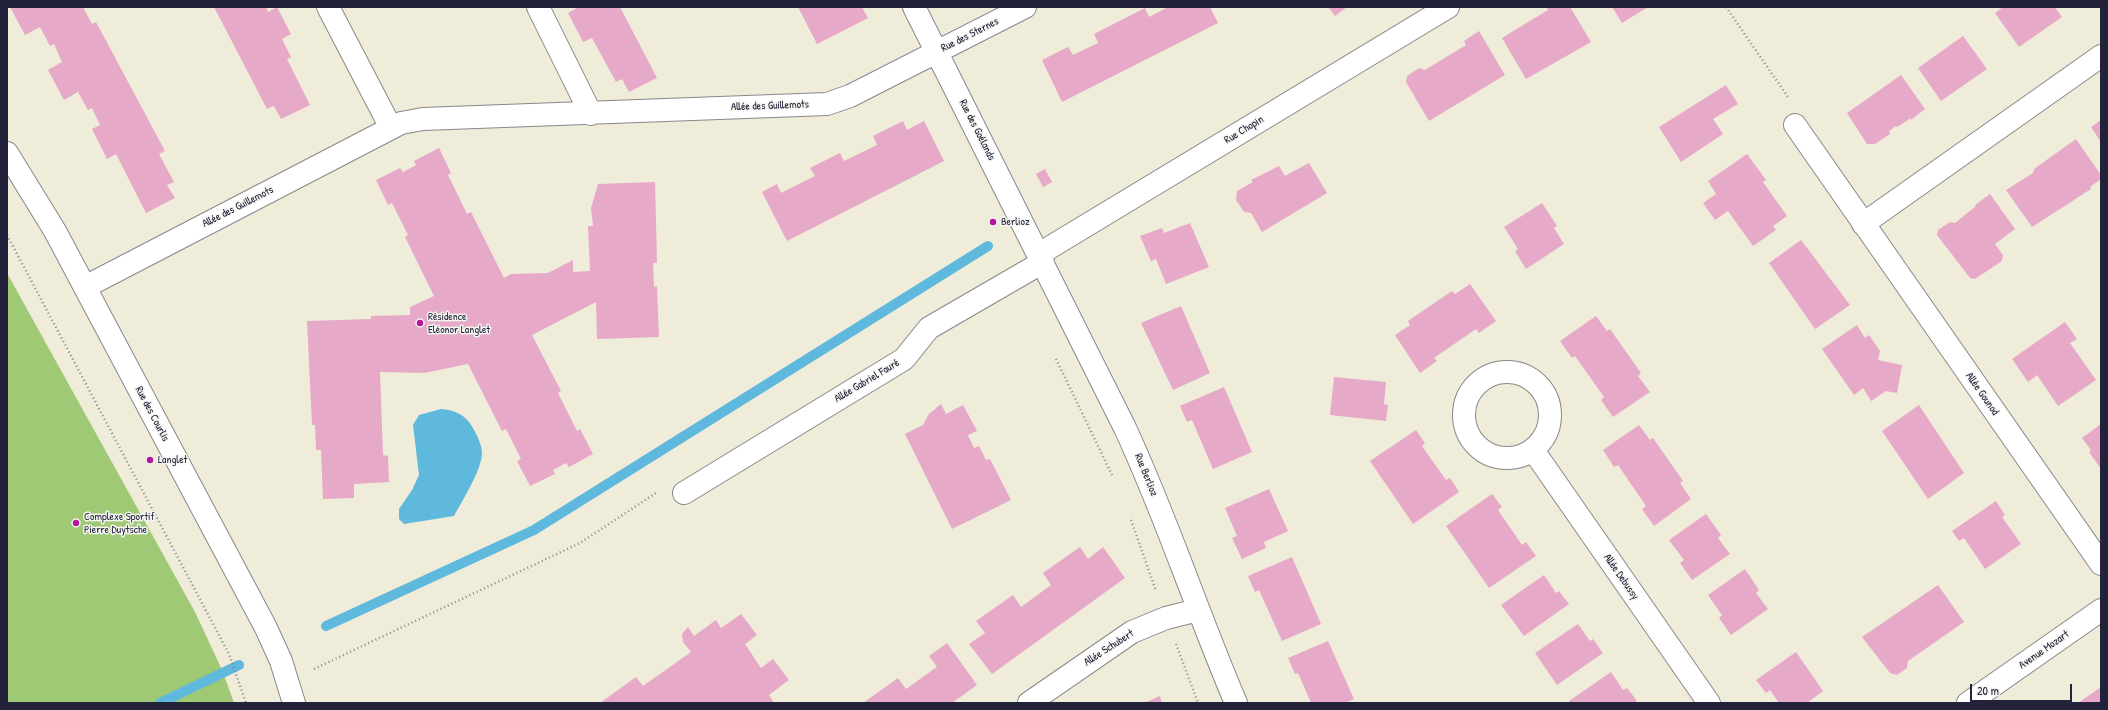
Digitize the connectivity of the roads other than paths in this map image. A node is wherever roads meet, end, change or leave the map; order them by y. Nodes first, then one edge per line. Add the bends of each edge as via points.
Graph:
1 (328, 7) edge
2 (538, 7) edge
3 (914, 7) edge
4 (1025, 7) edge
5 (1448, 7) edge
6 (937, 52) junction
7 (2101, 56) edge
8 (591, 114) junction
9 (1794, 125) road end
10 (391, 128) junction
11 (7, 153) edge
12 (1863, 224) junction
13 (1041, 258) junction
14 (85, 286) junction
15 (1533, 450) dead end
16 (684, 493) dead end
17 (2101, 564) edge
18 (1198, 610) junction
19 (2101, 610) edge
20 (294, 703) edge
21 (1029, 703) edge
22 (1236, 703) edge
23 (1709, 703) edge
24 (1968, 703) edge

1 - 10 street
2 - 8 street
3 - 6 street, Rue des Goélands
4 - 6 street, Rue des Sternes
5 - 13 street, Rue Chopin
6 - 8 street, Allée des Guillemots via 850,96 827,104
6 - 13 street, Rue des Goélands
7 - 12 street
8 - 10 street, Allée des Guillemots via 412,120
9 - 12 street, Allée Gounod
10 - 14 street, Allée des Guillemots
11 - 14 street, Rue des Courlis via 46,213
12 - 17 street, Allée Gounod
13 - 16 street, Allée Gabriel Fauré via 930,328 904,359
13 - 18 street, Rue Berlioz via 1146,472
14 - 20 street, Rue des Courlis via 269,634 281,661
15 - 23 street, Allée Debussy
18 - 21 street, Allée Schubert via 1166,618 1132,632
18 - 22 street, Rue Berlioz
19 - 24 street, Avenue Mozart

